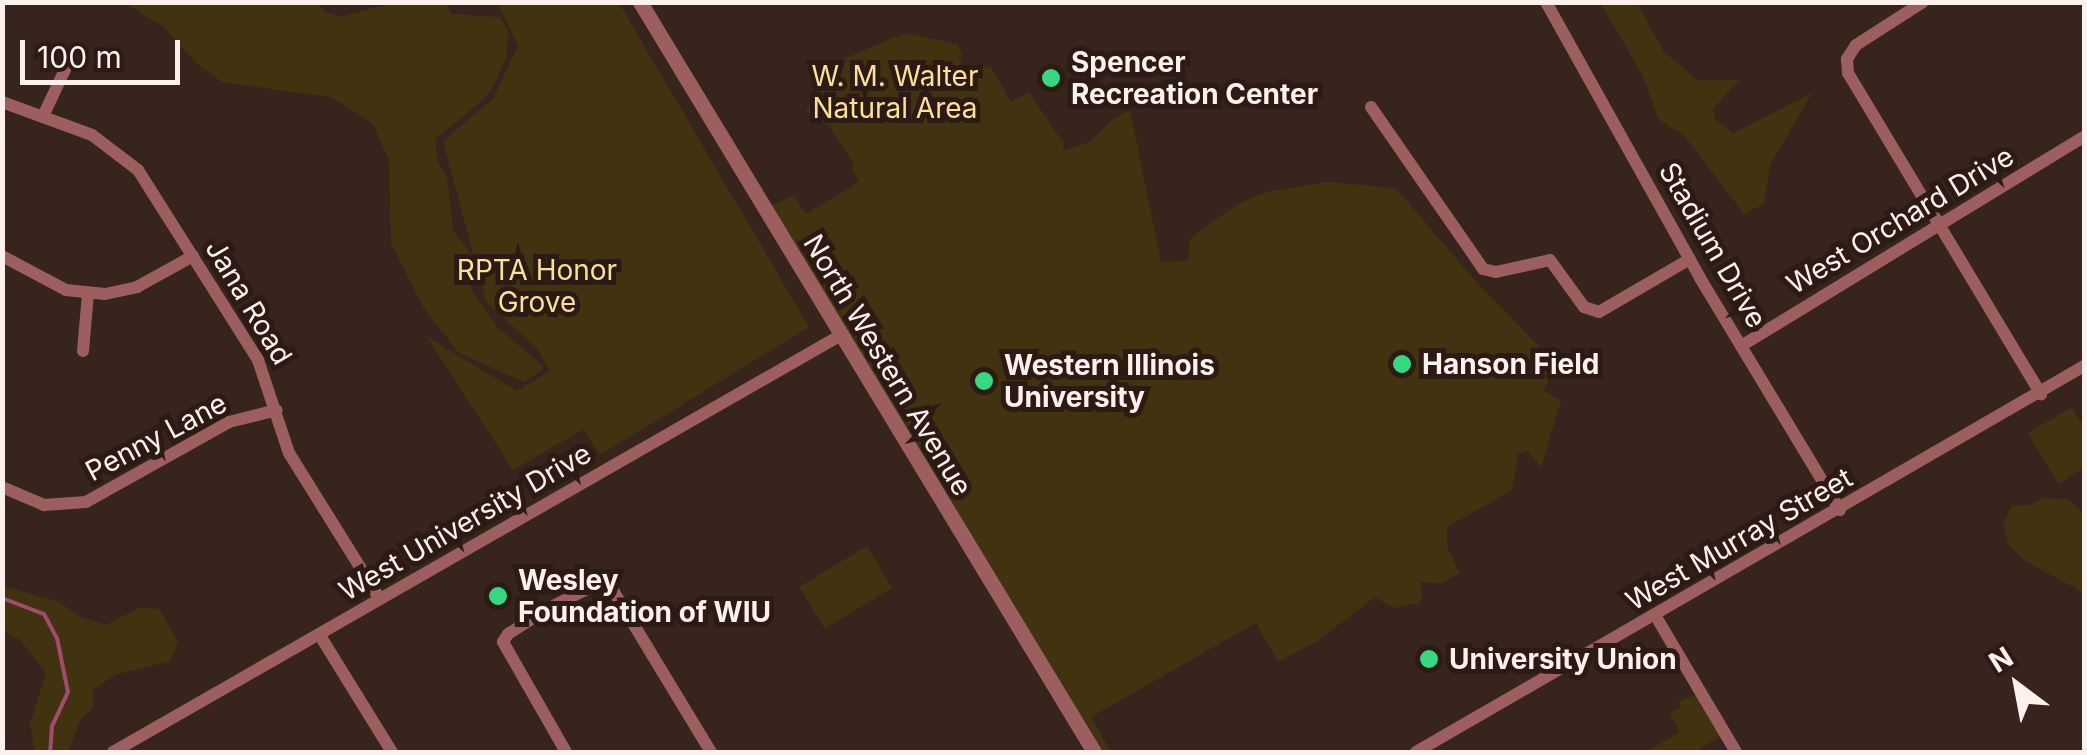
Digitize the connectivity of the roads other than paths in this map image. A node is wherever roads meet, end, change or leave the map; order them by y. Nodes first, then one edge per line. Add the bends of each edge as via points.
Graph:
1 (640, 2) edge
2 (1546, 2) edge
3 (1923, 2) edge
4 (68, 61) dead end
5 (2, 102) edge
6 (1372, 107) dead end
7 (44, 114) junction
8 (2084, 137) edge
9 (1940, 225) junction
10 (2, 256) edge
11 (193, 256) junction
12 (1690, 258) junction
13 (88, 294) junction
14 (841, 335) junction
15 (1741, 346) junction
16 (83, 350) dead end
17 (2084, 366) edge
18 (2041, 394) junction
19 (277, 410) junction
20 (2, 486) edge
21 (1840, 510) junction
22 (380, 599) junction
23 (1656, 615) junction
24 (319, 634) junction
25 (113, 752) edge
26 (392, 752) edge
27 (566, 752) edge
28 (711, 752) edge
29 (1094, 752) edge
30 (1416, 752) edge
31 (1736, 752) edge

1 - 14 street, North Western Avenue
2 - 12 street, Stadium Drive
3 - 9 street via 1860,42 1848,59 1850,78
4 - 7 street
5 - 7 street, Jana Road
6 - 12 street via 1483,268 1496,272 1550,260 1584,307 1600,312
7 - 11 street, Jana Road via 128,160
8 - 9 street, West Orchard Drive
9 - 15 street, West Orchard Drive
9 - 18 street
10 - 13 street via 48,282
11 - 13 street via 137,287
11 - 19 street, Jana Road via 258,360
12 - 15 street, Stadium Drive
13 - 16 street
14 - 22 street, West University Drive
14 - 29 street, North Western Avenue
15 - 21 street, Stadium Drive
17 - 18 street, West Murray Street
18 - 21 street, West Murray Street
19 - 20 street, Penny Lane via 229,422 86,502 44,505
19 - 22 street, Jana Road via 296,467
21 - 23 street, West Murray Street
22 - 24 street, West University Drive
23 - 30 street, West Murray Street
23 - 31 street
24 - 25 street, West University Drive
24 - 26 street
27 - 28 street via 504,649 508,634 588,585 606,586

